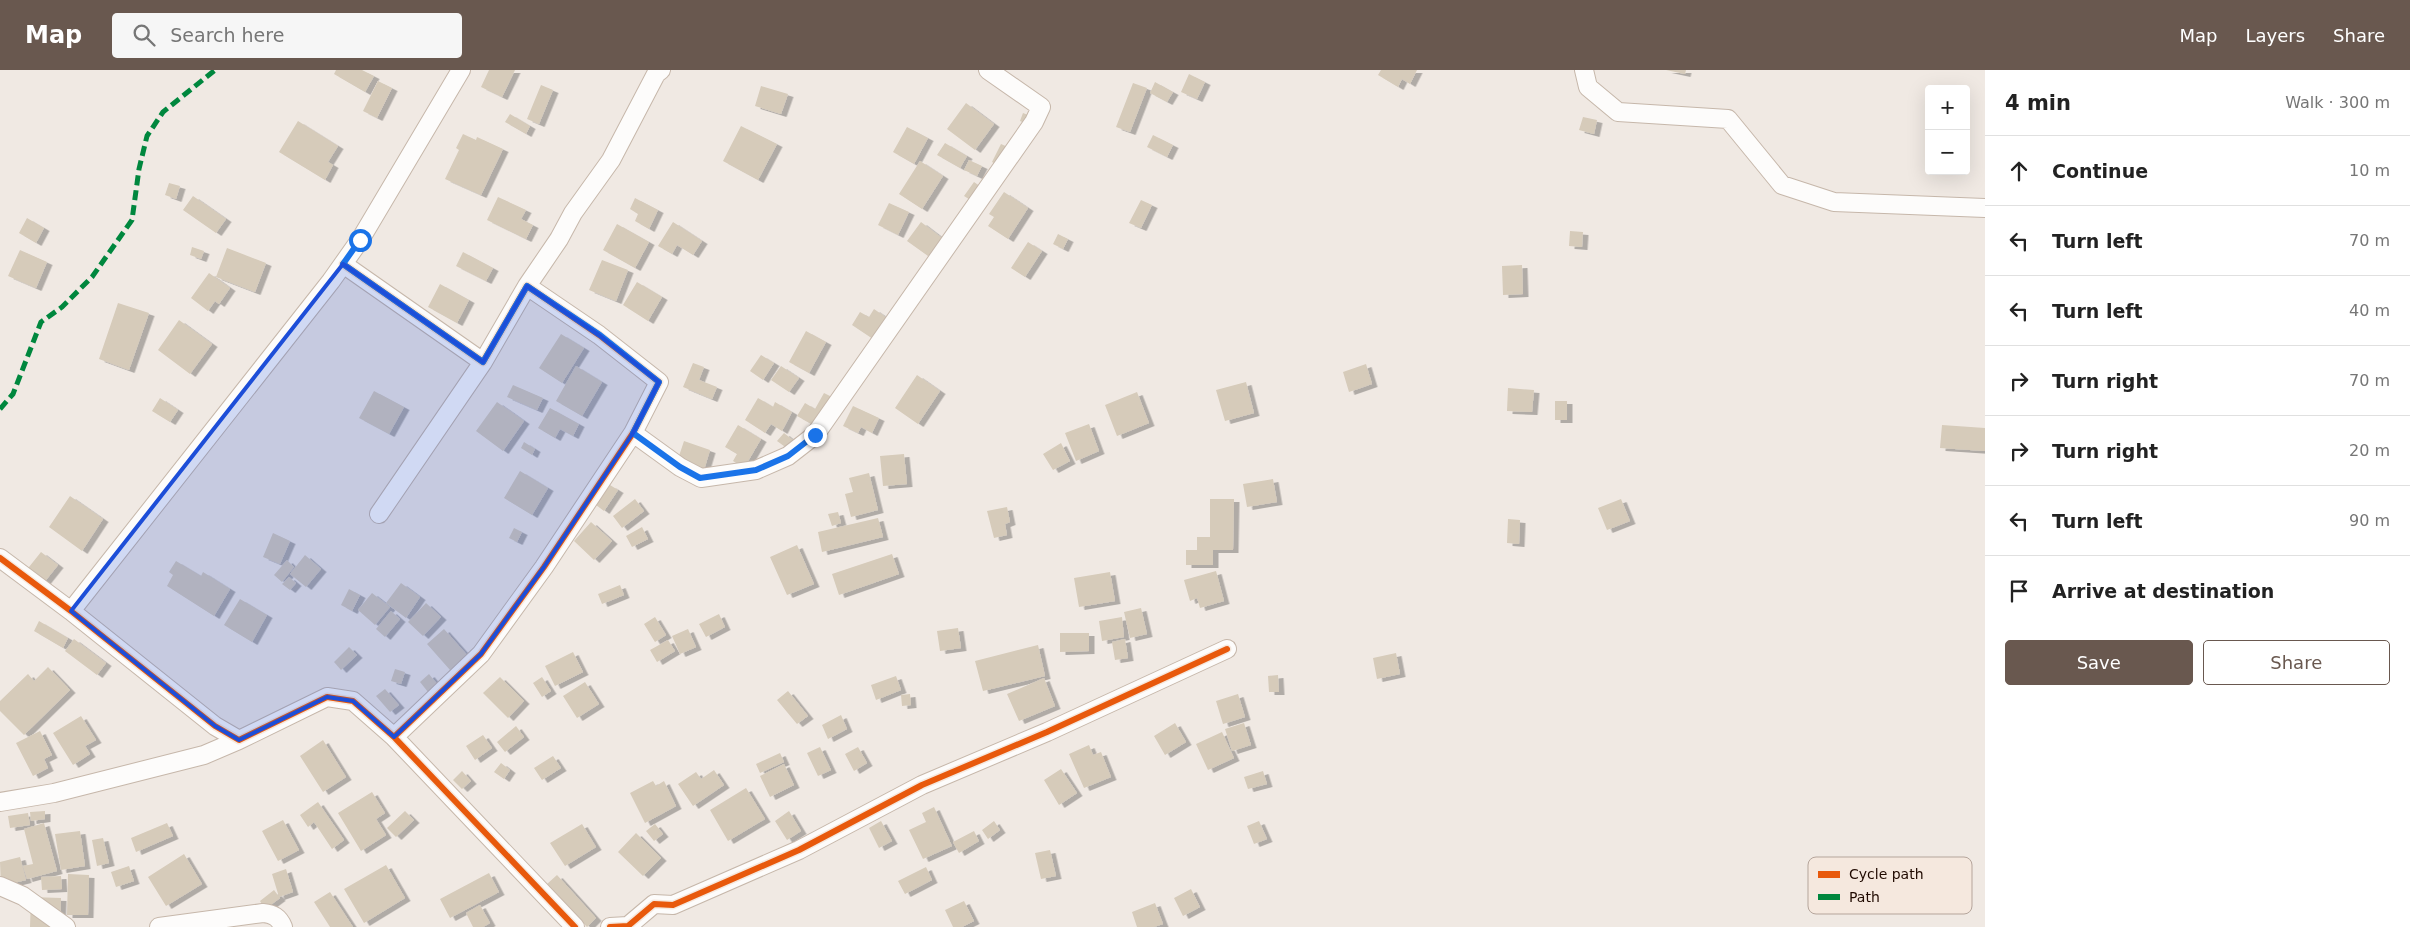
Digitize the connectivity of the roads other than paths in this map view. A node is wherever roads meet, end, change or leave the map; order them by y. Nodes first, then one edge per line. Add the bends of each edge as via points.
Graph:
1 (461, 70) edge
2 (661, 70) edge
3 (988, 70) edge
4 (1584, 70) edge
5 (1985, 208) edge
6 (343, 264) junction
7 (527, 286) junction
8 (483, 362) junction
9 (633, 433) junction
10 (379, 514) dead end
11 (0, 558) edge
12 (71, 611) junction
13 (1227, 649) dead end
14 (394, 737) junction
15 (239, 740) junction
16 (0, 802) edge
17 (0, 886) edge
18 (66, 927) edge
19 (159, 927) edge
20 (283, 927) edge
21 (575, 927) edge
22 (610, 927) edge

1 - 6 street
2 - 7 street via 637,106 611,160
3 - 9 street via 1041,107 1034,122 815,435 788,456 756,470 700,478
4 - 5 street via 1588,87 1618,112 1728,119 1782,185 1834,202
6 - 8 street
6 - 12 street
7 - 8 street
7 - 9 street via 600,335 659,382
8 - 10 street
9 - 14 street via 544,567 481,654
11 - 12 street
12 - 15 street via 215,726
13 - 22 street via 1047,732 922,785 799,850 673,905 654,904 628,926
14 - 15 street via 353,701 327,697
14 - 21 street
15 - 16 street via 204,755 54,793
17 - 18 street via 23,896
19 - 20 street via 263,913 273,914

